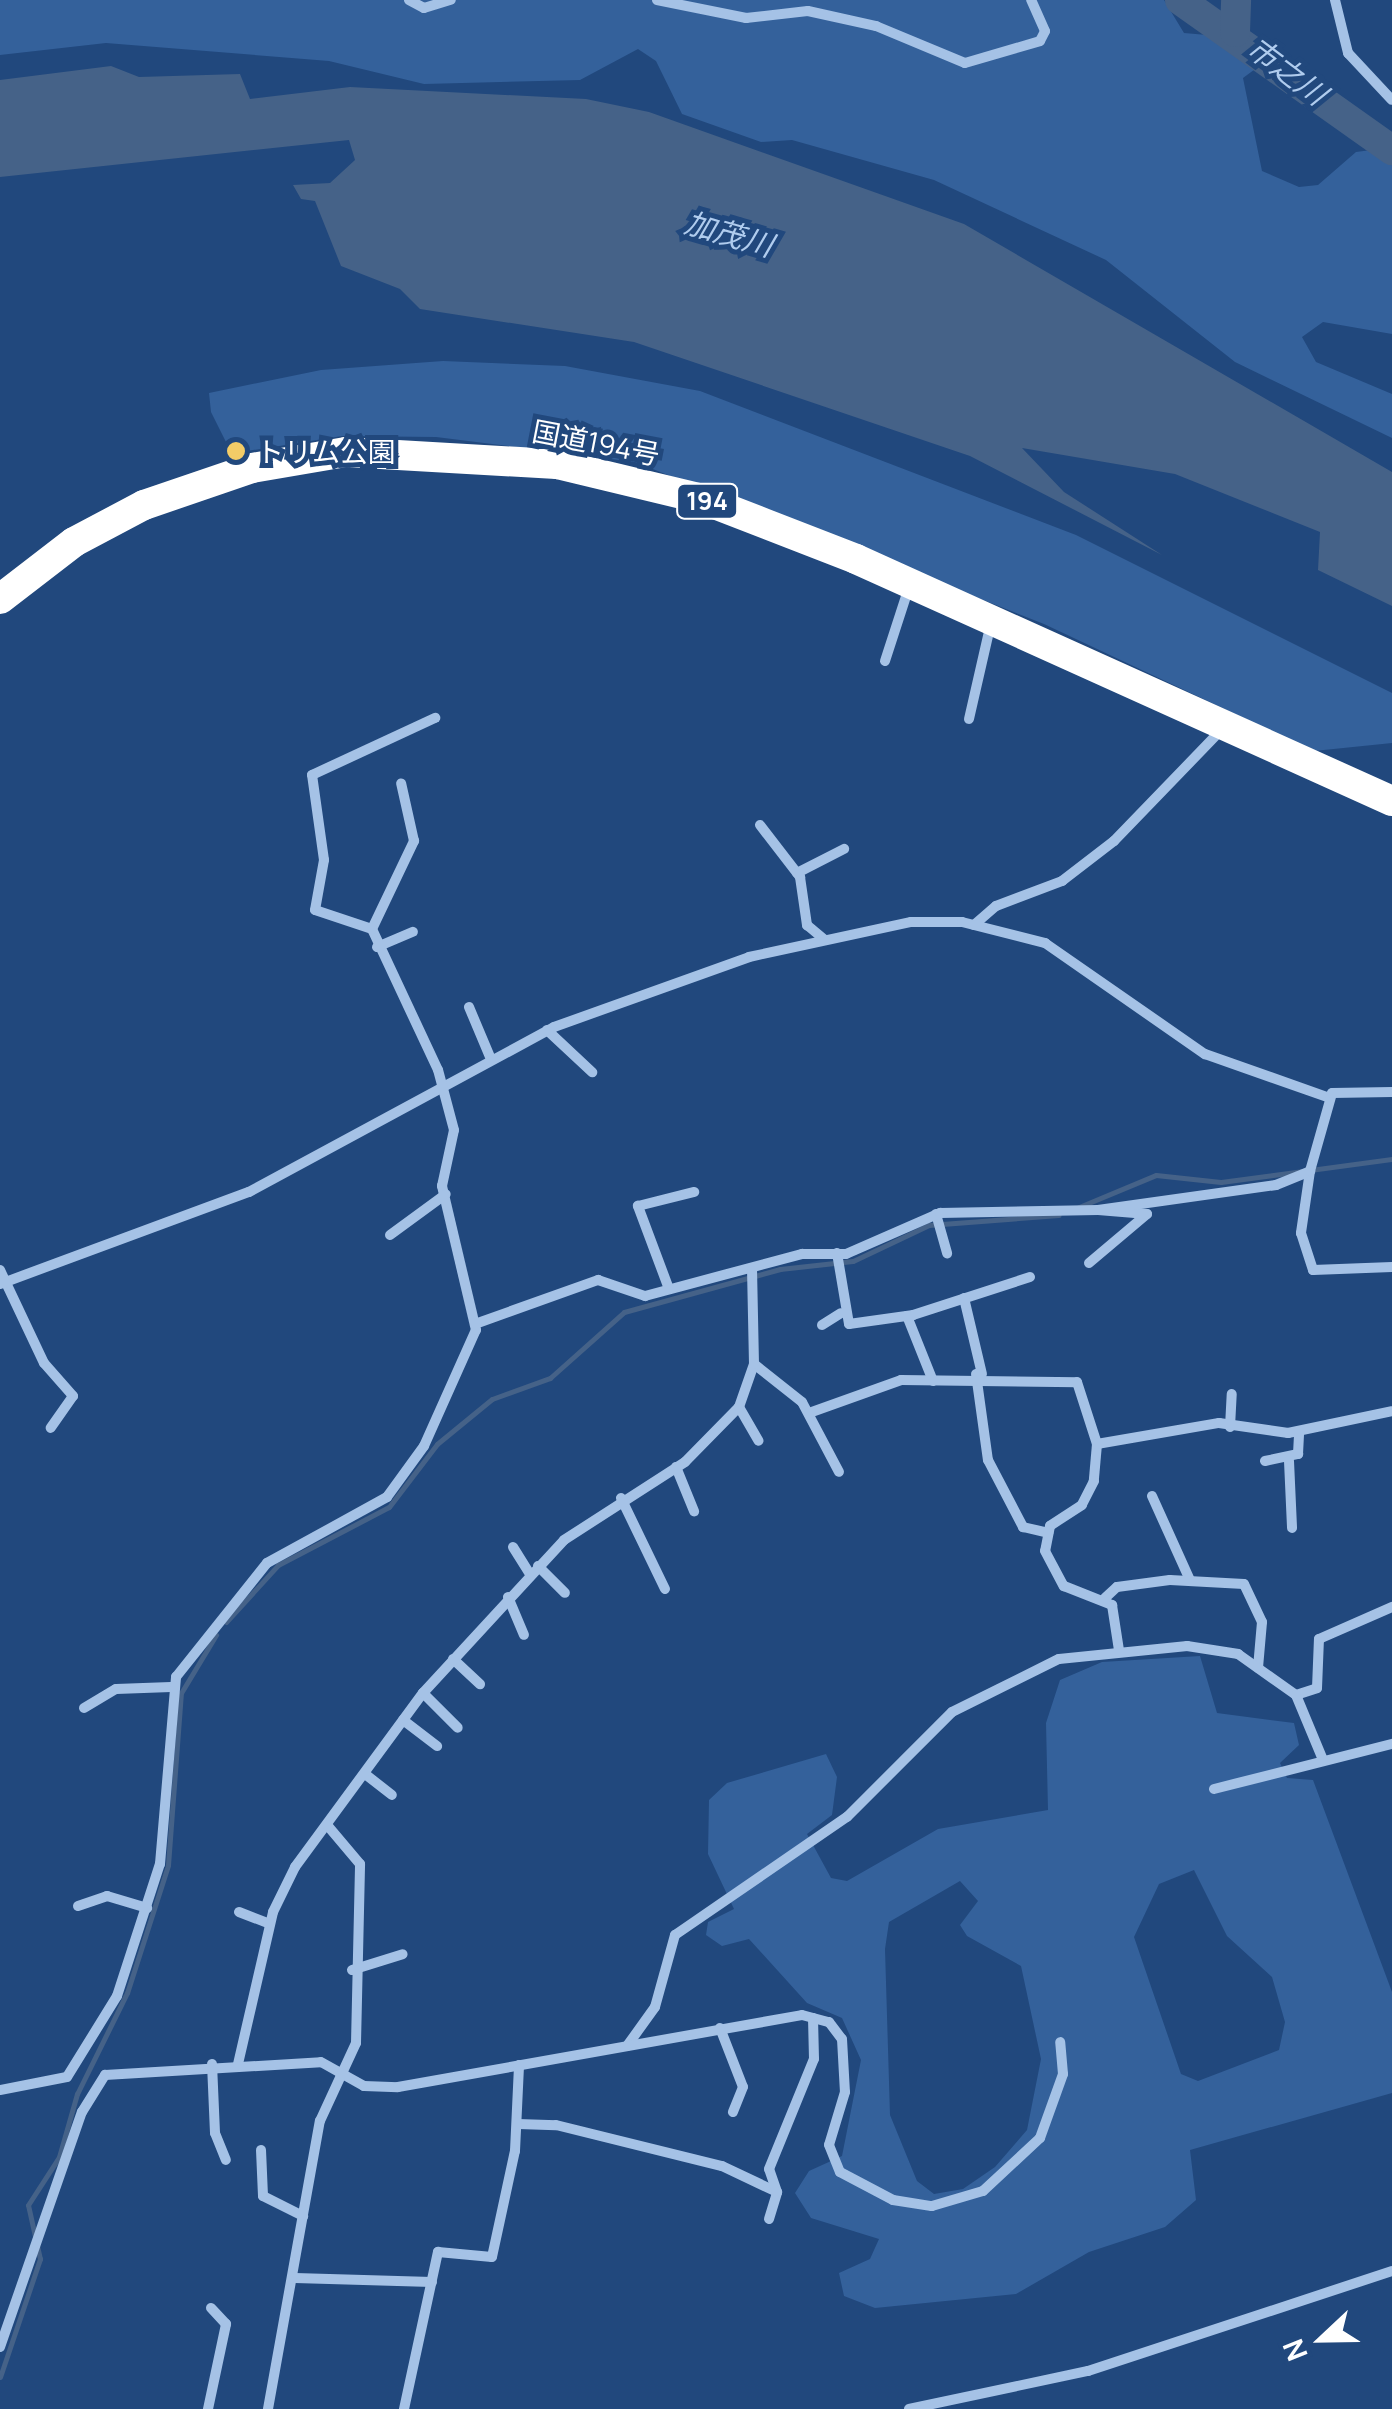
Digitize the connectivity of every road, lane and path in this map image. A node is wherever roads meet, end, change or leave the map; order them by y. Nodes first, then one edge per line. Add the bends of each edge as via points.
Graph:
1 (409, 0) edge
2 (452, 0) edge
3 (657, 0) edge
4 (1031, 0) edge
5 (1336, 0) edge
6 (1392, 100) edge
7 (910, 582) junction
8 (0, 600) edge
9 (993, 618) junction
10 (885, 662) dead end
11 (435, 718) dead end
12 (968, 718) dead end
13 (1226, 724) junction
14 (401, 783) dead end
15 (1392, 800) edge
16 (760, 826) dead end
17 (844, 849) dead end
18 (797, 874) junction
19 (974, 925) junction
20 (372, 929) junction
21 (414, 932) dead end
22 (826, 940) junction
23 (377, 947) junction
24 (469, 1007) dead end
25 (547, 1030) junction
26 (490, 1056) junction
27 (592, 1072) dead end
28 (442, 1081) junction
29 (1392, 1092) edge
30 (1327, 1097) junction
31 (1310, 1172) junction
32 (694, 1192) dead end
33 (446, 1194) junction
34 (1098, 1210) junction
35 (936, 1214) junction
36 (390, 1234) dead end
37 (948, 1253) dead end
38 (837, 1254) junction
39 (1089, 1263) dead end
40 (1392, 1266) edge
41 (0, 1270) edge
42 (752, 1271) junction
43 (1030, 1278) dead end
44 (5, 1282) edge
45 (669, 1290) junction
46 (964, 1298) junction
47 (842, 1313) junction
48 (907, 1316) junction
49 (475, 1324) junction
50 (822, 1325) dead end
51 (754, 1364) junction
52 (979, 1374) junction
53 (933, 1381) junction
54 (1232, 1394) dead end
55 (739, 1408) junction
56 (1392, 1412) edge
57 (809, 1413) junction
58 (52, 1428) dead end
59 (1230, 1428) junction
60 (1299, 1432) junction
61 (759, 1441) dead end
62 (818, 1444) junction
63 (1097, 1444) junction
64 (812, 1456) dead end
65 (1288, 1460) junction
66 (1264, 1461) dead end
67 (676, 1467) junction
68 (839, 1472) dead end
69 (1152, 1496) dead end
70 (620, 1498) junction
71 (694, 1511) dead end
72 (1292, 1528) dead end
73 (1048, 1533) junction
74 (513, 1548) dead end
75 (534, 1570) junction
76 (1189, 1578) junction
77 (664, 1589) dead end
78 (565, 1593) dead end
79 (508, 1597) junction
80 (1105, 1598) junction
81 (1392, 1607) edge
82 (524, 1635) dead end
83 (1119, 1650) junction
84 (452, 1658) junction
85 (1258, 1668) junction
86 (480, 1684) dead end
87 (171, 1687) junction
88 (423, 1692) junction
89 (1296, 1695) junction
90 (84, 1708) dead end
91 (402, 1720) junction
92 (458, 1728) dead end
93 (1392, 1744) edge
94 (437, 1746) dead end
95 (1322, 1760) junction
96 (365, 1774) junction
97 (1214, 1788) dead end
98 (392, 1794) dead end
99 (327, 1826) junction
100 (78, 1906) dead end
101 (147, 1908) junction
102 (239, 1912) dead end
103 (270, 1924) junction
104 (403, 1954) dead end
105 (352, 1970) junction
106 (813, 2018) junction
107 (720, 2028) junction
108 (1060, 2042) dead end
109 (627, 2046) junction
110 (212, 2064) junction
111 (238, 2064) junction
112 (519, 2066) junction
113 (74, 2071) junction
114 (346, 2076) junction
115 (91, 2085) junction
116 (0, 2090) edge
117 (733, 2112) dead end
118 (518, 2124) junction
119 (261, 2150) dead end
120 (226, 2160) dead end
121 (777, 2192) junction
122 (302, 2216) junction
123 (769, 2218) dead end
124 (1392, 2271) edge
125 (295, 2278) junction
126 (432, 2282) junction
127 (210, 2308) dead end
128 (0, 2347) edge
129 (208, 2409) edge
130 (268, 2409) edge
131 (404, 2409) edge
132 (908, 2409) edge

1 - 2 street via 424,8
3 - 4 street via 746,18 808,11 876,26 965,63 1040,41 1046,31
5 - 6 street via 1348,52
7 - 8 highway, 国道194号 / 194 via 699,498 600,472 346,452 252,468 144,504 74,542
7 - 9 highway, 国道194号 / 194
7 - 10 street
9 - 12 street
9 - 13 highway, 国道194号 / 194
11 - 20 street via 312,775 324,860 315,910
13 - 15 highway, 国道194号 / 194
13 - 19 street via 1114,841 1062,881 996,906
14 - 20 street via 414,841
16 - 18 street
17 - 18 street
18 - 22 street via 807,925
19 - 22 street via 911,922
19 - 30 street via 1062,950 1205,1054
20 - 23 street
21 - 23 street
22 - 25 street via 695,974
23 - 28 street
24 - 26 street
25 - 26 street
25 - 27 street
26 - 28 street
28 - 33 street via 454,1130
28 - 44 street via 248,1192
29 - 30 street
30 - 31 street
31 - 34 street via 1276,1185
31 - 40 street via 1301,1234 1313,1270
32 - 45 street via 638,1206
33 - 36 street
33 - 49 street
34 - 35 street
34 - 39 street via 1147,1214
35 - 37 street
35 - 38 street
38 - 42 street
38 - 47 street
41 - 44 street
42 - 45 street
42 - 51 street
43 - 46 street
44 - 58 street via 44,1362 73,1396
45 - 49 street via 645,1296 598,1280
46 - 48 street
46 - 52 street
47 - 48 street via 849,1324
47 - 50 street
48 - 53 street
49 - 87 street via 406,1475 360,1519 267,1563
51 - 55 street
51 - 57 street
52 - 53 street
52 - 63 street via 1066,1375 1076,1382
52 - 73 street via 988,1460 1023,1527
53 - 57 street via 901,1380
54 - 59 street
55 - 61 street
55 - 67 street
56 - 60 street
57 - 62 street
59 - 60 street
59 - 63 street
60 - 65 street via 1302,1448
62 - 64 street
62 - 68 street
63 - 73 street via 1089,1496
65 - 66 street
65 - 72 street
67 - 70 street
67 - 71 street
69 - 76 street
70 - 75 street
70 - 77 street
73 - 80 street via 1048,1563 1064,1586
74 - 75 street
75 - 78 street
75 - 79 street
76 - 80 street via 1117,1587
76 - 85 street via 1229,1579 1252,1593 1262,1622
79 - 82 street
79 - 84 street
80 - 83 street
81 - 89 street via 1319,1639 1317,1688
83 - 85 street via 1220,1648
83 - 109 street via 1059,1659 974,1698 847,1817 686,1925 669,1948 655,2007
84 - 86 street
84 - 88 street
85 - 89 street
87 - 90 street via 116,1689
87 - 101 street via 175,1746
88 - 91 street
88 - 92 street
89 - 95 street
91 - 94 street
91 - 96 street
93 - 95 street
95 - 97 street
96 - 98 street
96 - 99 street
99 - 103 street
99 - 105 street via 360,1864
100 - 101 street via 106,1896
101 - 113 street via 117,1996
102 - 103 street
103 - 111 street
104 - 105 street
105 - 114 street via 356,2043
106 - 107 street
106 - 108 street via 842,2039 847,2066 829,2145 840,2172 893,2200 932,2206 983,2192 1040,2138 1063,2074
106 - 121 street via 808,2081 769,2169
107 - 109 street
107 - 117 street via 743,2087
109 - 112 street
110 - 111 street
110 - 115 street via 105,2075
110 - 120 street via 215,2133
111 - 114 street via 322,2062
112 - 114 street via 398,2087
112 - 118 street
113 - 115 street
113 - 116 street
114 - 122 street via 320,2121
115 - 128 street
118 - 121 street via 556,2124 722,2166
118 - 126 street via 492,2256 438,2252
119 - 122 street via 262,2196
121 - 123 street
122 - 125 street
124 - 132 street via 1088,2371
125 - 126 street
125 - 130 street
126 - 131 street
127 - 129 street via 226,2324

